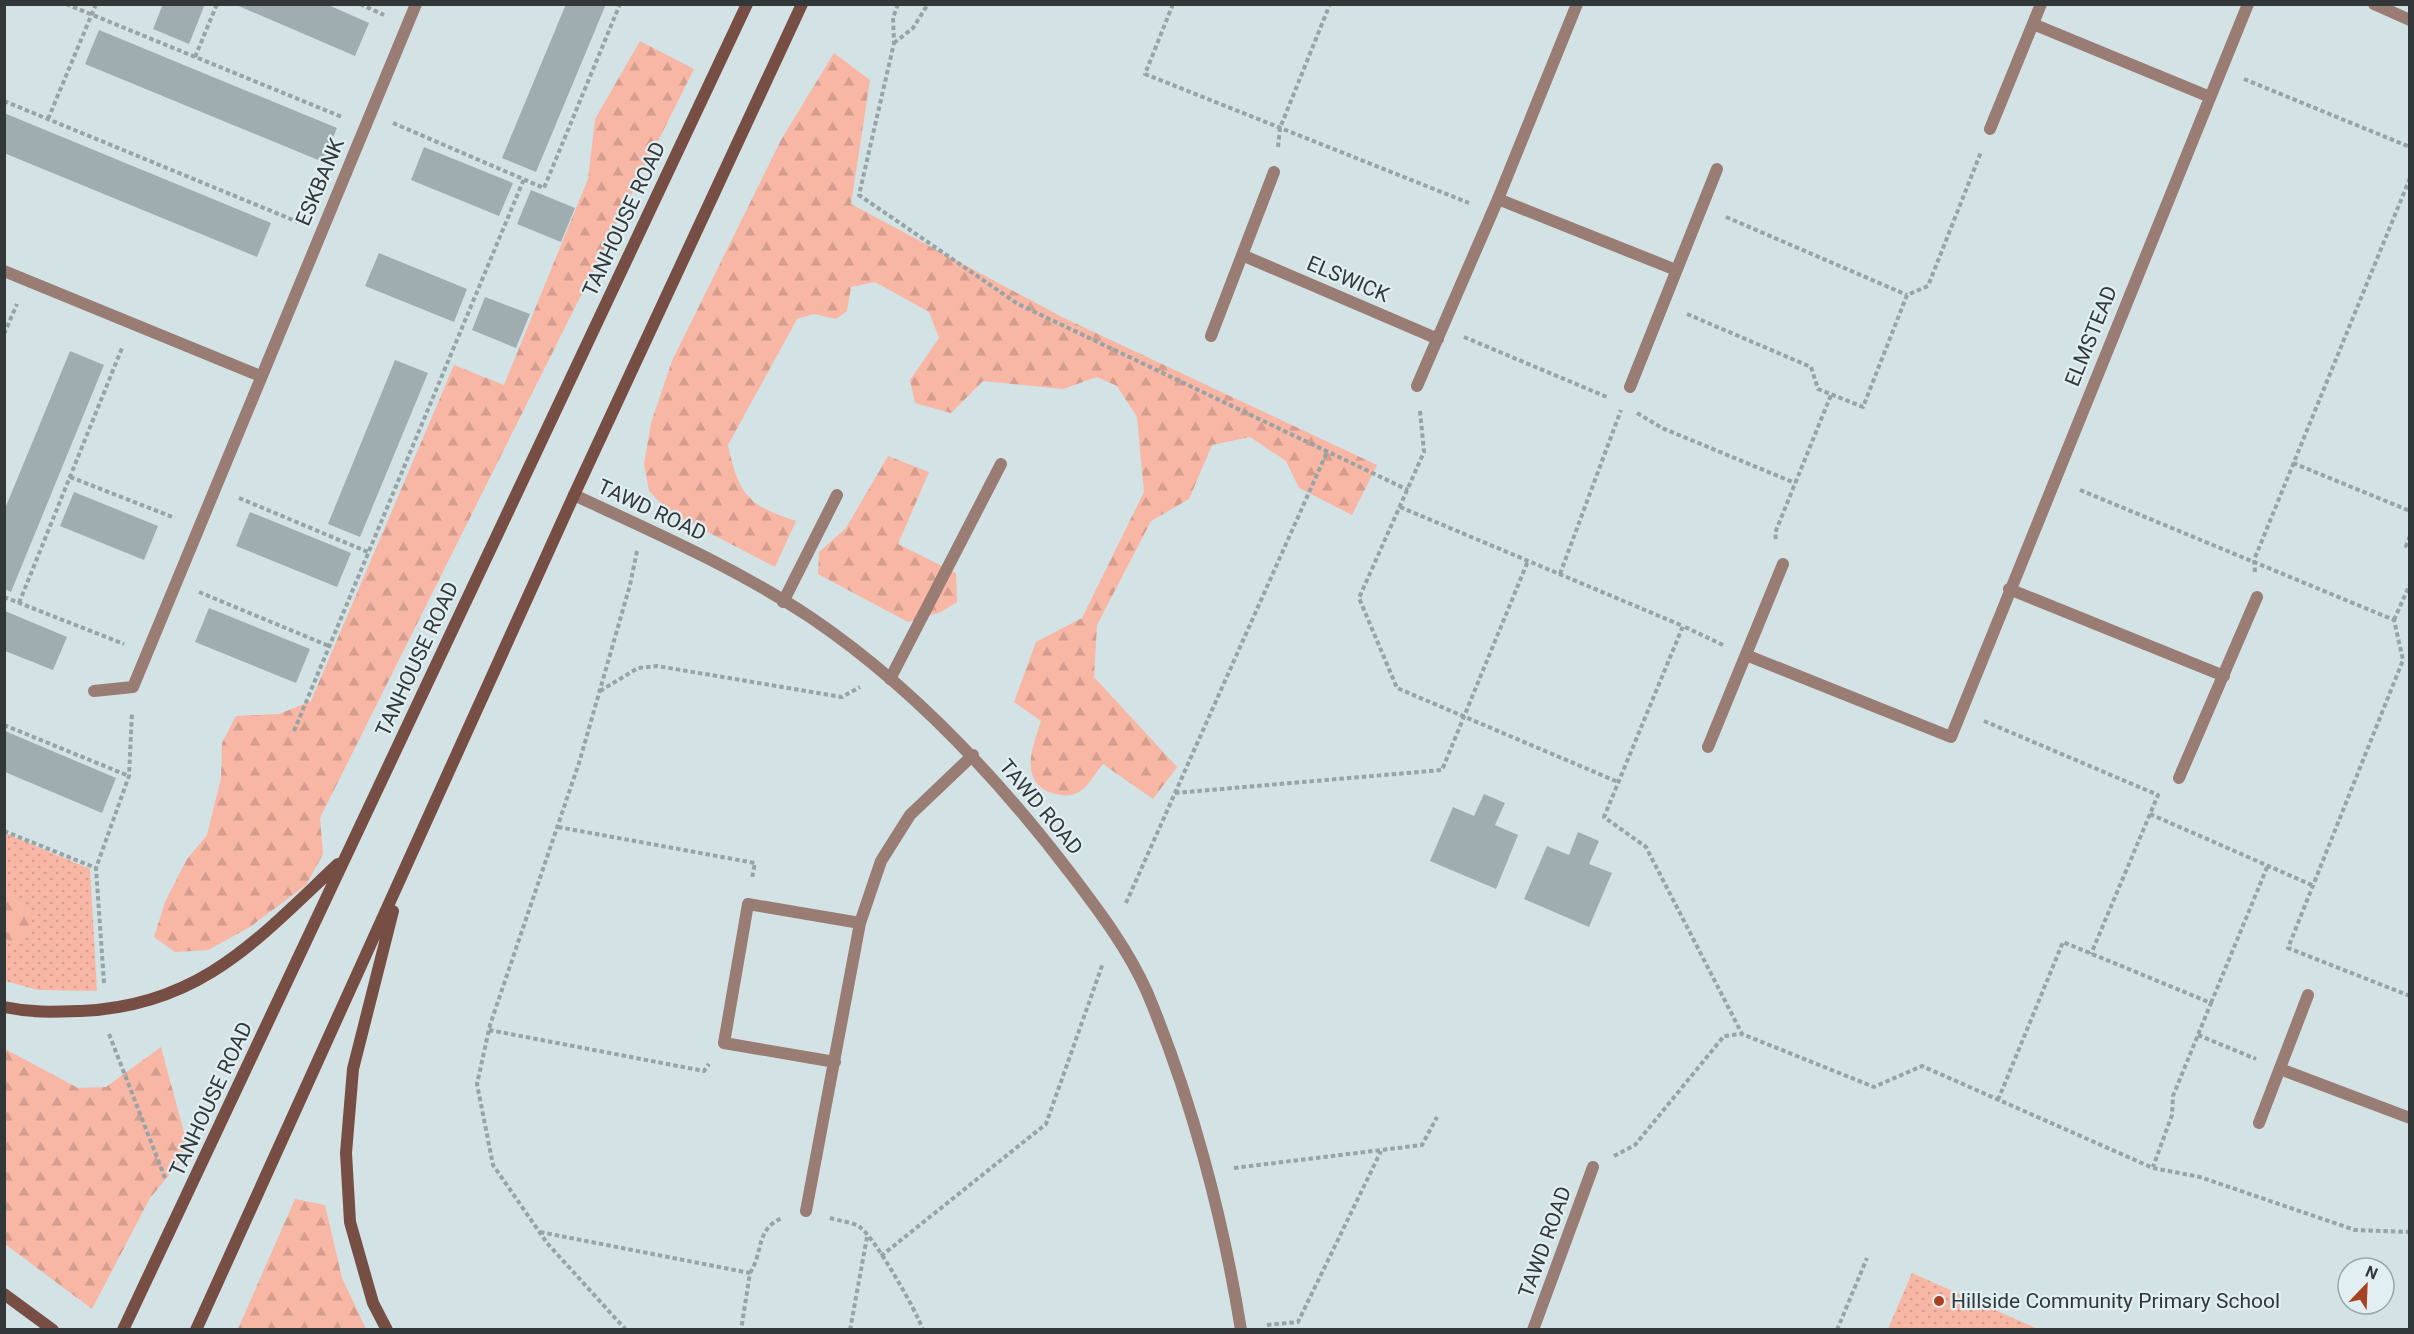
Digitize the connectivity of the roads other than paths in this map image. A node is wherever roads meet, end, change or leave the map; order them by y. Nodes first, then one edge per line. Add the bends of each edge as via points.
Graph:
1 (416, 4) edge
2 (747, 4) edge
3 (802, 4) edge
4 (1577, 4) edge
5 (2041, 4) edge
6 (2248, 4) edge
7 (2374, 4) edge
8 (2409, 20) edge
9 (2033, 24) junction
10 (2210, 97) junction
11 (1990, 129) road end
12 (1717, 169) dead end
13 (1274, 172) road end
14 (1498, 198) junction
15 (1242, 255) junction
16 (1676, 270) junction
17 (4, 271) edge
18 (1212, 336) dead end
19 (1438, 339) junction
20 (260, 376) junction
21 (1417, 386) road end
22 (1630, 387) road end
23 (1001, 464) dead end
24 (574, 495) junction
25 (837, 495) dead end
26 (1783, 564) road end
27 (2009, 589) junction
28 (2257, 597) road end
29 (783, 602) junction
30 (1746, 656) junction
31 (2224, 676) junction
32 (887, 677) junction
33 (94, 691) dead end
34 (1708, 747) dead end
35 (972, 755) junction
36 (2180, 778) dead end
37 (345, 858) junction
38 (401, 881) junction
39 (860, 924) junction
40 (2308, 995) dead end
41 (4, 1006) edge
42 (836, 1062) junction
43 (2280, 1069) junction
44 (2409, 1118) edge
45 (2259, 1123) dead end
46 (1593, 1167) road end
47 (806, 1211) road end
48 (4, 1294) edge
49 (53, 1329) edge
50 (123, 1329) edge
51 (196, 1329) edge
52 (387, 1329) edge
53 (1241, 1329) edge
54 (1533, 1329) edge

1 - 20 street, ESKBANK
2 - 37 street, TANHOUSE ROAD
3 - 24 street
4 - 14 street
5 - 9 street
6 - 10 street, ELMSTEAD
7 - 8 street
9 - 10 street
9 - 11 street
10 - 27 street, ELMSTEAD
12 - 16 street
13 - 15 street
14 - 16 street
14 - 19 street
15 - 18 street
15 - 19 street, ELSWICK
16 - 22 street
17 - 20 street
19 - 21 street
20 - 33 street, ESKBANK via 133,687
23 - 32 street
24 - 29 street, TAWD ROAD via 717,562
24 - 38 street
25 - 29 street
26 - 30 street
27 - 30 street, ELMSTEAD via 1951,737
27 - 31 street
28 - 31 street
29 - 32 street, TAWD ROAD via 810,617
30 - 34 street
31 - 36 street
32 - 35 street, TAWD ROAD
35 - 39 street via 910,815 880,861
35 - 53 street, TAWD ROAD via 1051,848 1114,931 1146,991 1207,1171
37 - 41 street via 257,940 206,978 145,1003 108,1010 31,1013
37 - 50 street, TANHOUSE ROAD
38 - 51 street
38 - 52 street via 352,1069 346,1153 350,1222 374,1303
39 - 42 street
39 - 42 street via 748,904 724,1043
40 - 43 street
42 - 47 street
43 - 44 street
43 - 45 street
46 - 54 street, TAWD ROAD
48 - 49 street

